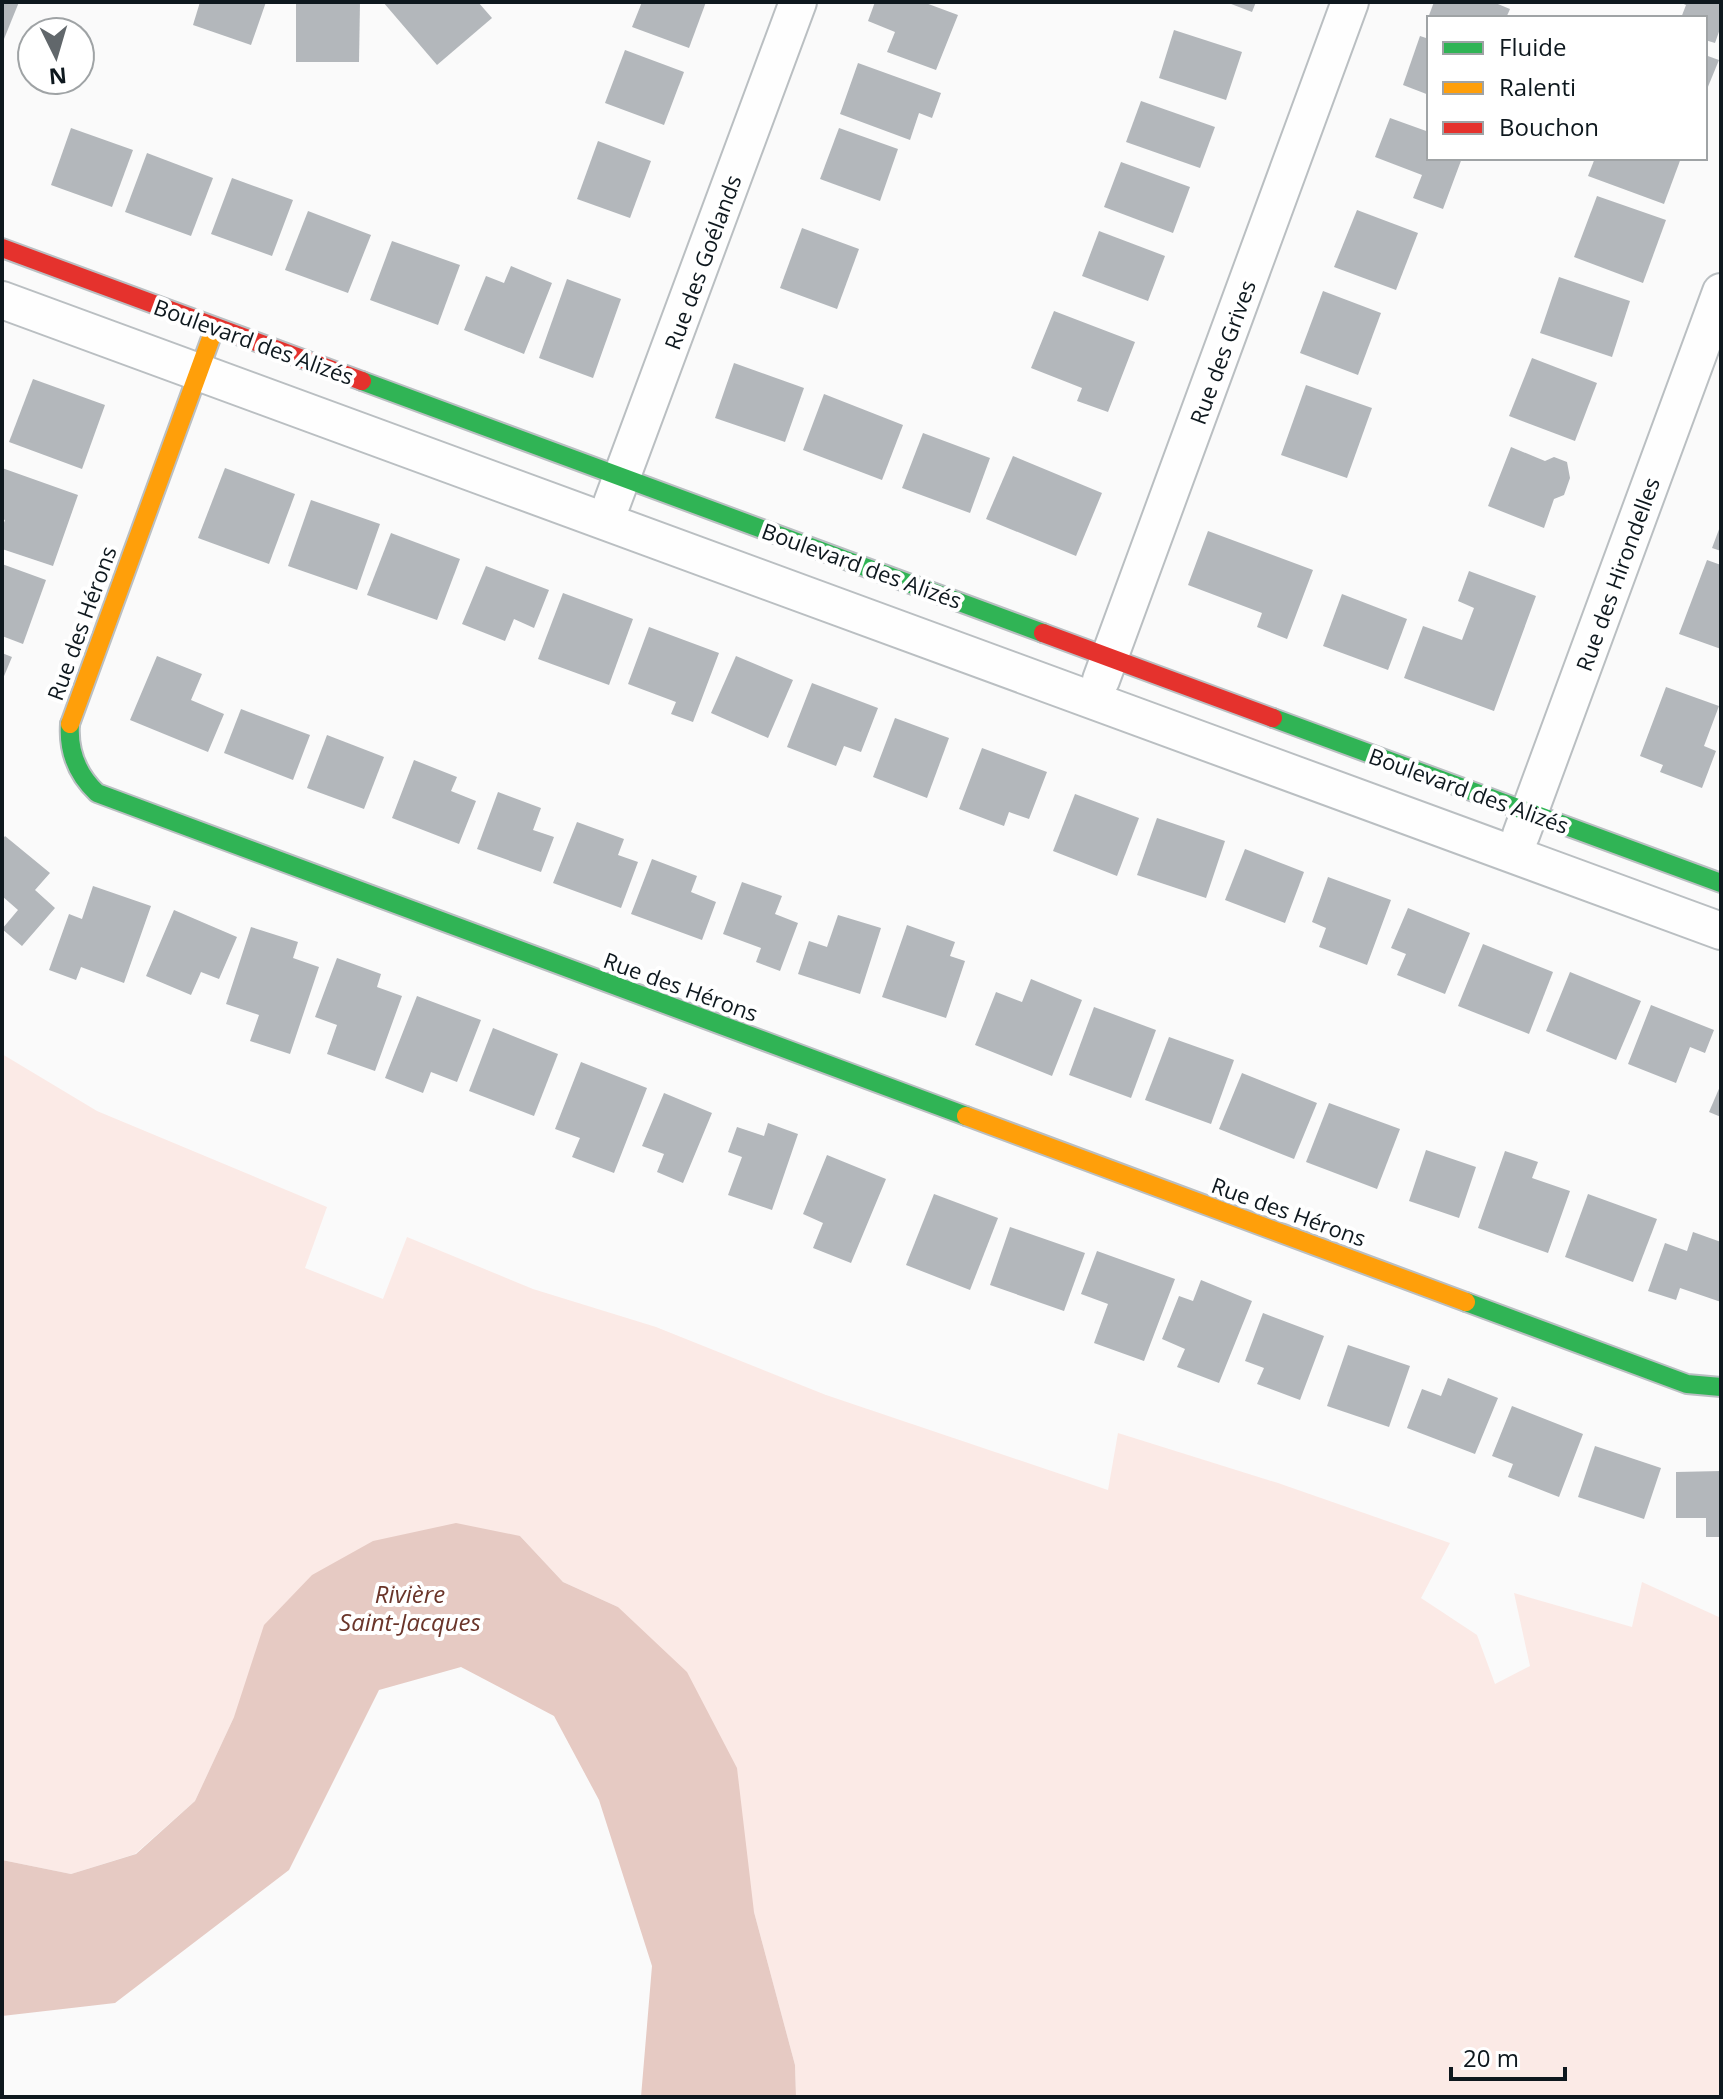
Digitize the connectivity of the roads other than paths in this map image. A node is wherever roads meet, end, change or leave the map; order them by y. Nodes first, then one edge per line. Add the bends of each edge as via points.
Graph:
1 (798, 2) edge
2 (1350, 2) edge
3 (2, 248) edge
4 (1721, 292) edge
5 (2, 300) edge
6 (215, 327) junction
7 (199, 372) junction
8 (623, 476) junction
9 (605, 521) junction
10 (1110, 657) junction
11 (1093, 701) junction
12 (1530, 812) junction
13 (1513, 855) junction
14 (1721, 883) edge
15 (1721, 931) edge
16 (1721, 1387) edge

1 - 8 street, Rue des Goélands
2 - 10 street, Rue des Grives
3 - 6 street, Boulevard des Alizés
4 - 12 street, Rue des Hirondelles
5 - 7 street, Boulevard des Alizés
6 - 7 street, Rue des Hérons
6 - 8 street, Boulevard des Alizés
7 - 9 street, Boulevard des Alizés
7 - 16 street, Rue des Hérons via 70,720 71,754 97,793 1687,1384
8 - 9 street, Rue des Goélands
8 - 10 street, Boulevard des Alizés
9 - 11 street, Boulevard des Alizés
10 - 11 street, Rue des Grives
10 - 12 street, Boulevard des Alizés
11 - 13 street, Boulevard des Alizés
12 - 13 street, Rue des Hirondelles
12 - 14 street, Boulevard des Alizés
13 - 15 street, Boulevard des Alizés

